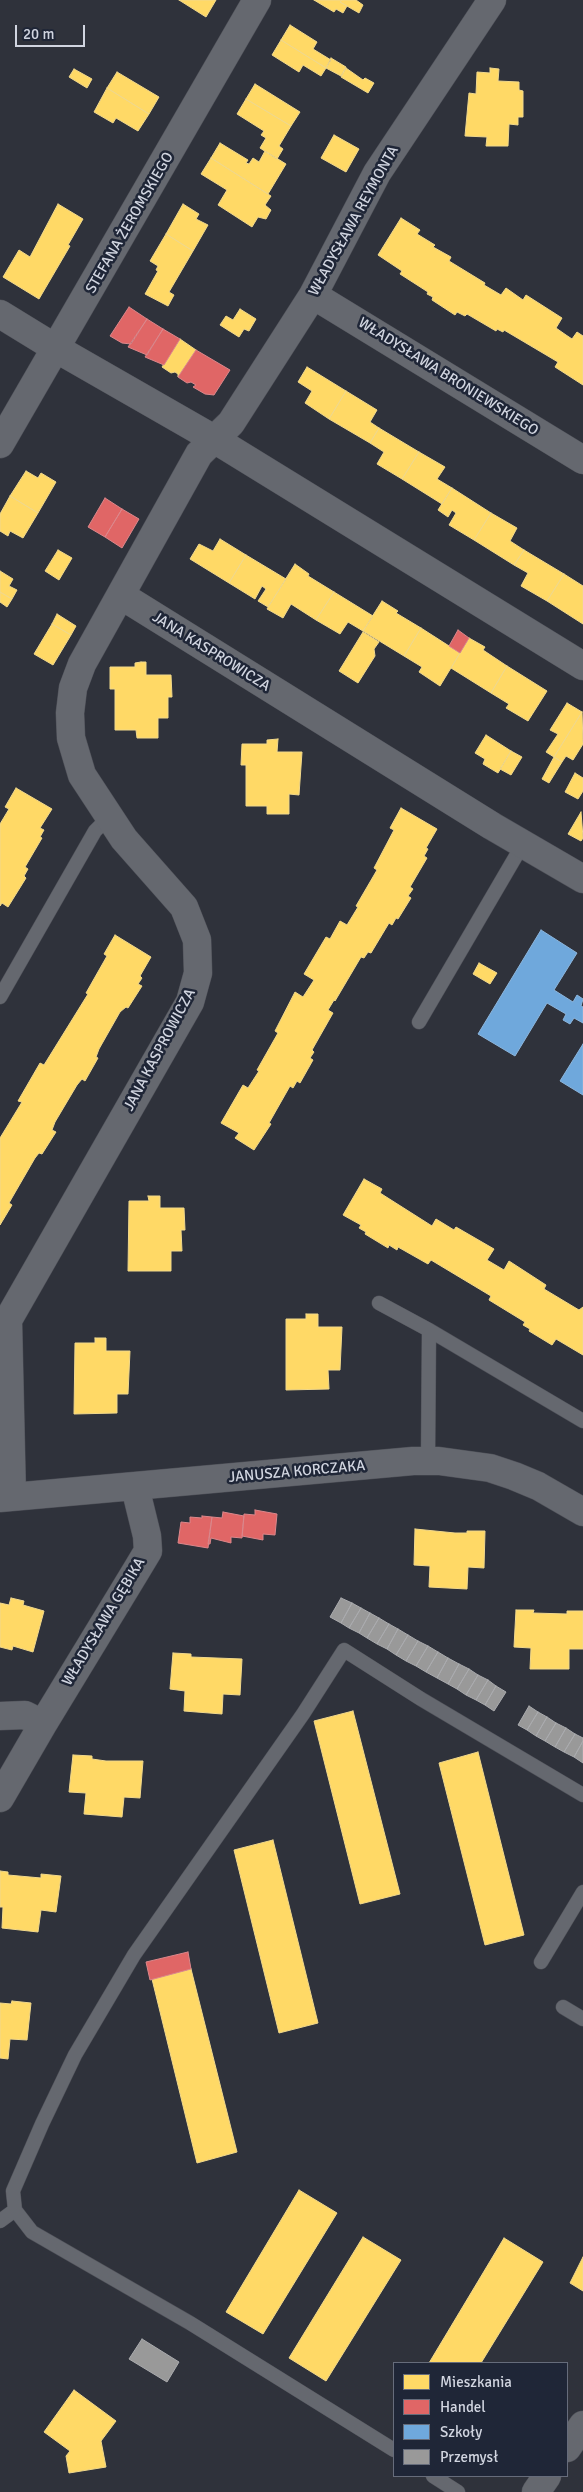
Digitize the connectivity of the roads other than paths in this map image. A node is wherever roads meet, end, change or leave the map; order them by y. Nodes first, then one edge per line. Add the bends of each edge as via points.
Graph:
1 (258, 0) edge
2 (492, 0) edge
3 (313, 295) junction
4 (0, 314) edge
5 (57, 349) junction
6 (214, 439) junction
7 (0, 444) edge
8 (583, 460) edge
9 (122, 596) junction
10 (583, 666) edge
11 (109, 817) junction
12 (523, 844) junction
13 (583, 880) edge
14 (0, 996) edge
15 (419, 1022) dead end
16 (378, 1304) dead end
17 (429, 1330) junction
18 (4, 1336) edge
19 (583, 1421) edge
20 (428, 1461) junction
21 (135, 1487) junction
22 (6, 1497) edge
23 (583, 1512) edge
24 (0, 1716) edge
25 (43, 1724) junction
26 (583, 1795) edge
27 (0, 1798) edge
28 (583, 1892) edge
29 (541, 1962) dead end
30 (563, 2007) dead end
31 (583, 2019) edge
32 (15, 2210) junction
33 (0, 2221) edge
34 (583, 2424) edge
35 (568, 2446) edge
36 (393, 2449) edge
37 (435, 2477) edge
38 (458, 2492) edge

1 - 5 street, STEFANA ŻEROMSKIEGO
2 - 3 street, WŁADYSŁAWA REYMONTA via 377,173
3 - 6 street, WŁADYSŁAWA REYMONTA via 231,423
3 - 8 street, WŁADYSŁAWA BRONIEWSKIEGO
4 - 5 street
5 - 6 street
5 - 7 street, STEFANA ŻEROMSKIEGO
6 - 9 street, JANA KASPROWICZA via 198,454
6 - 10 street
9 - 11 street, JANA KASPROWICZA via 82,664 73,688 70,713 77,763
9 - 12 street, JANA KASPROWICZA
11 - 14 lane via 95,831
11 - 18 street, JANA KASPROWICZA via 189,915 199,954 196,983 190,1002 8,1320
12 - 13 street, JANA KASPROWICZA
12 - 15 lane
16 - 17 lane
17 - 19 lane
17 - 20 lane
18 - 22 street, JANA KASPROWICZA
20 - 21 street, JANUSZA KORCZAKA
20 - 23 street, JANUSZA KORCZAKA via 465,1464 514,1476
21 - 22 street, JANUSZA KORCZAKA
21 - 25 street, WŁADYSŁAWA GĘBIKA via 148,1551
24 - 25 street via 25,1715
25 - 27 street, WŁADYSŁAWA GĘBIKA
26 - 32 lane via 344,1650 303,1714 134,1955 109,1997 75,2055 22,2166 12,2191
28 - 29 lane
30 - 31 lane
32 - 33 lane
32 - 36 lane via 32,2232 190,2322
34 - 35 street
37 - 38 lane

